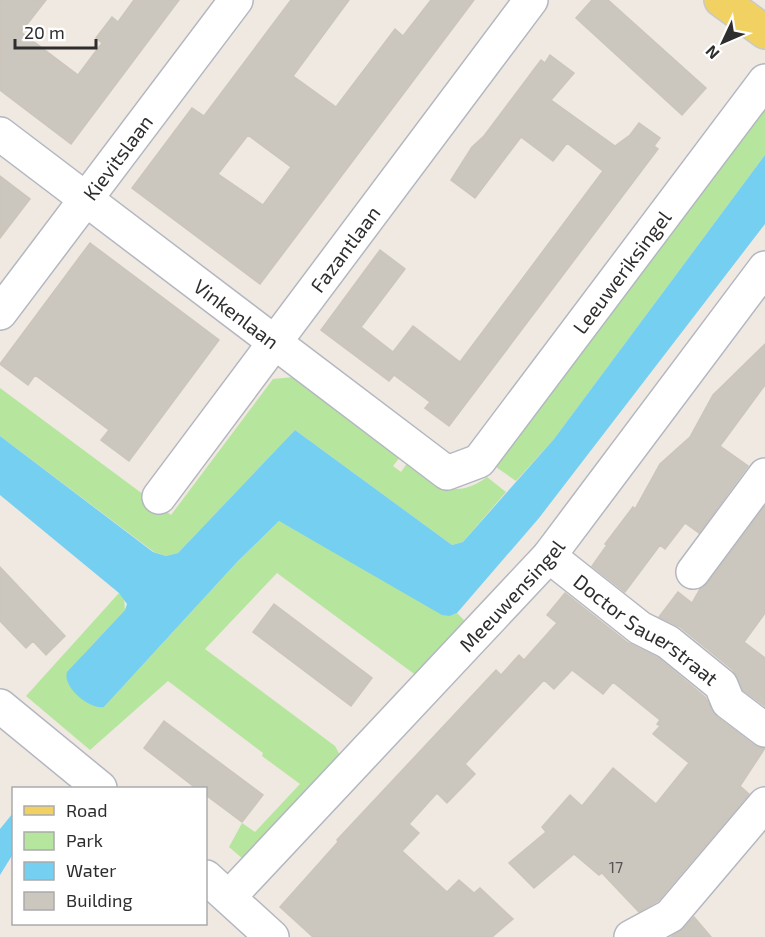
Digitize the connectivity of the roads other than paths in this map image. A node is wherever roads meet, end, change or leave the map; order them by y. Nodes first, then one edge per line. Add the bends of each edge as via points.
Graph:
1 (236, 0) edge
2 (531, 0) edge
3 (721, 0) edge
4 (765, 32) edge
5 (765, 81) edge
6 (0, 134) edge
7 (86, 198) junction
8 (765, 268) edge
9 (0, 313) edge
10 (275, 340) junction
11 (478, 461) joint
12 (765, 475) edge
13 (159, 497) dead end
14 (549, 556) junction
15 (693, 572) dead end
16 (0, 706) edge
17 (765, 730) edge
18 (98, 787) edge
19 (765, 804) edge
20 (218, 886) edge
21 (272, 937) edge
22 (631, 937) edge

1 - 7 street, Kievitslaan
2 - 10 street, Fazantlaan
3 - 4 main road
5 - 11 street, Leeuweriksingel
6 - 7 street, Vinkenlaan
7 - 9 street, Kievitslaan
7 - 10 street, Vinkenlaan
8 - 14 street, Meeuwensingel
10 - 11 street, Vinkenlaan via 447,473
10 - 13 street, Fazantlaan
12 - 15 street
14 - 17 street, Doctor Sauerstraat via 640,628 668,642 721,685 728,702
14 - 20 street, Meeuwensingel
16 - 18 street
19 - 22 street via 670,916
20 - 21 street

